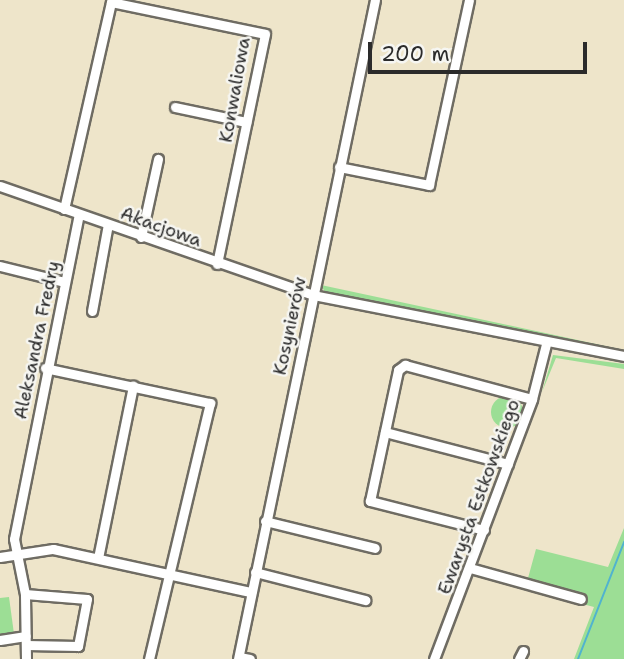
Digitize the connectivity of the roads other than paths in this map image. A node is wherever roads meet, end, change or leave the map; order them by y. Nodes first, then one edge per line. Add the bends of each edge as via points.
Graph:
1 (374, 0) edge
2 (469, 0) edge
3 (111, 1) edge
4 (175, 107) dead end
5 (246, 122) junction
6 (158, 159) dead end
7 (340, 167) junction
8 (0, 186) edge
9 (64, 209) junction
10 (79, 214) junction
11 (108, 224) junction
12 (141, 237) junction
13 (217, 264) junction
14 (0, 269) edge
15 (64, 282) junction
16 (313, 295) junction
17 (92, 311) dead end
18 (546, 344) junction
19 (624, 356) edge
20 (45, 368) junction
21 (133, 386) junction
22 (532, 399) junction
23 (385, 432) junction
24 (508, 464) junction
25 (265, 521) junction
26 (484, 530) junction
27 (375, 548) dead end
28 (18, 554) junction
29 (0, 557) edge
30 (98, 558) junction
31 (470, 568) junction
32 (255, 572) junction
33 (168, 574) junction
34 (251, 592) junction
35 (25, 594) junction
36 (581, 599) dead end
37 (365, 600) dead end
38 (0, 640) edge
39 (26, 640) junction
40 (239, 658) edge
41 (26, 659) edge
42 (149, 659) edge
43 (250, 659) edge
44 (433, 659) edge

1 - 7 street, Kosynierów
2 - 7 street via 429,185
3 - 5 street, Konwaliowa via 265,34
3 - 9 street, Konwaliowa
4 - 5 street
5 - 13 street, Konwaliowa
6 - 12 street
7 - 16 street, Kosynierów
8 - 9 street, Akacjowa
9 - 10 street, Akacjowa
10 - 11 street, Akacjowa
10 - 15 street, Aleksandra Fredry
11 - 12 street, Akacjowa
11 - 17 street
12 - 13 street, Akacjowa
13 - 16 street, Akacjowa
14 - 15 street
15 - 20 street, Aleksandra Fredry
16 - 18 street, Akacjowa
16 - 25 street, Kosynierów
18 - 19 street, Akacjowa
18 - 22 street, Ewarysta Estkowskiego
20 - 21 street
20 - 28 street, Aleksandra Fredry via 14,539
21 - 30 street
21 - 33 street via 210,403
22 - 23 street via 405,365 398,370
22 - 24 street, Ewarysta Estkowskiego
23 - 24 street
23 - 26 street via 370,501
24 - 26 street, Ewarysta Estkowskiego
25 - 27 street
25 - 32 street, Kosynierów
26 - 31 street, Ewarysta Estkowskiego
28 - 29 street
28 - 30 street via 52,549
28 - 35 street, Aleksandra Fredry
30 - 33 street
31 - 36 street
31 - 44 street, Ewarysta Estkowskiego
32 - 34 street, Kosynierów
32 - 37 street
33 - 34 street
33 - 42 street
34 - 40 street, Kosynierów
35 - 39 street, Aleksandra Fredry
35 - 39 street via 87,599 78,646
38 - 39 street
39 - 41 street, Aleksandra Fredry
40 - 43 street

